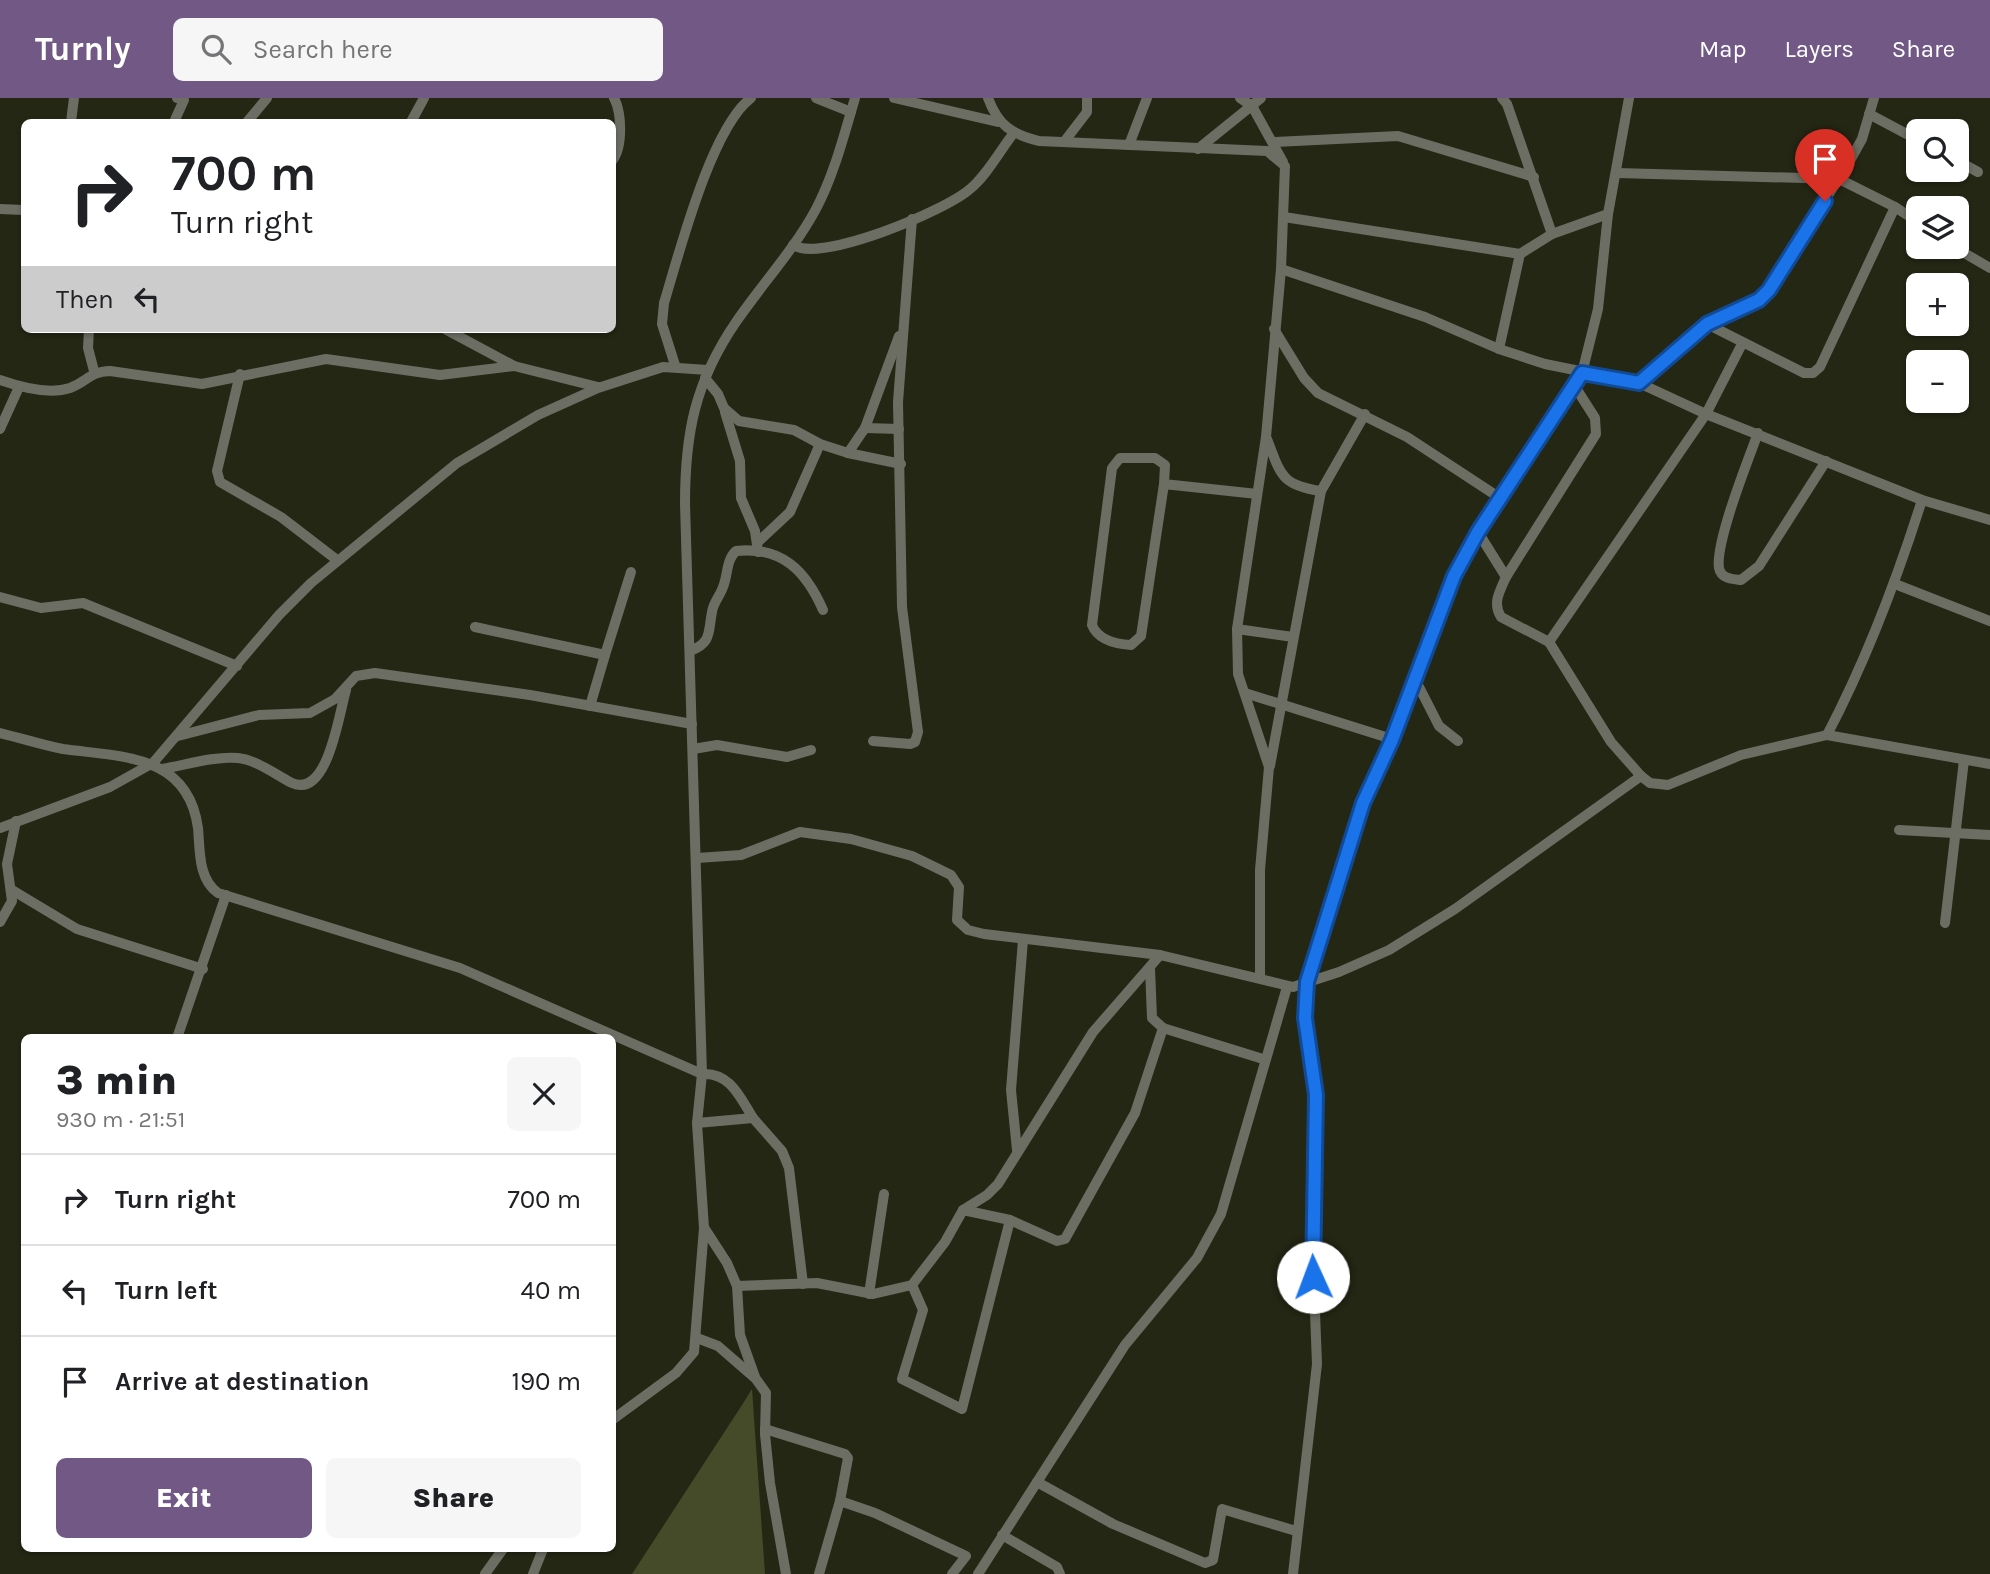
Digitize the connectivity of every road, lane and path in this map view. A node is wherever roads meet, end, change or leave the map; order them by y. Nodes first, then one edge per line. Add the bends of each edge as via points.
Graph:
1 (74, 98) edge
2 (267, 98) edge
3 (424, 98) edge
4 (614, 98) edge
5 (751, 98) edge
6 (816, 98) edge
7 (855, 98) edge
8 (894, 98) edge
9 (988, 98) edge
10 (1087, 98) edge
11 (1147, 98) edge
12 (1240, 98) edge
13 (1261, 98) edge
14 (1629, 98) edge
15 (1874, 98) edge
16 (182, 99) edge
17 (1507, 100) edge
18 (1251, 106) junction
19 (851, 112) junction
20 (1869, 114) junction
21 (71, 119) edge
22 (175, 119) edge
23 (250, 119) edge
24 (413, 119) edge
25 (998, 122) junction
26 (1013, 134) junction
27 (1906, 134) edge
28 (1064, 142) junction
29 (1275, 142) junction
30 (1129, 145) junction
31 (1198, 149) junction
32 (616, 155) edge
33 (1285, 166) junction
34 (1969, 167) edge
35 (1978, 172) dead end
36 (1617, 173) junction
37 (1534, 177) junction
38 (1839, 179) junction
39 (1895, 207) junction
40 (0, 209) edge
41 (21, 210) edge
42 (1608, 214) junction
43 (1906, 214) edge
44 (1284, 217) junction
45 (912, 219) junction
46 (1552, 234) junction
47 (793, 245) junction
48 (1520, 254) junction
49 (1969, 256) edge
50 (1990, 268) edge
51 (1280, 269) junction
52 (1707, 324) junction
53 (902, 326) junction
54 (1274, 329) junction
55 (89, 333) edge
56 (452, 333) edge
57 (1742, 344) junction
58 (1499, 349) junction
59 (675, 365) junction
60 (514, 366) junction
61 (94, 372) junction
62 (1582, 373) junction
63 (240, 374) junction
64 (706, 374) junction
65 (0, 380) edge
66 (1639, 383) junction
67 (1574, 385) junction
68 (19, 387) junction
69 (598, 388) junction
70 (724, 408) junction
71 (1365, 414) junction
72 (1706, 414) junction
73 (865, 428) junction
74 (0, 429) edge
75 (899, 429) junction
76 (1758, 433) junction
77 (1266, 437) junction
78 (820, 444) junction
79 (848, 453) junction
80 (1826, 461) junction
81 (901, 464) junction
82 (1164, 484) junction
83 (1321, 491) junction
84 (1257, 494) junction
85 (1500, 498) junction
86 (1922, 500) junction
87 (1990, 520) edge
88 (1478, 532) junction
89 (758, 547) junction
90 (337, 560) junction
91 (631, 572) dead end
92 (1506, 577) junction
93 (1895, 584) junction
94 (1, 596) edge
95 (823, 610) dead end
96 (1990, 621) edge
97 (475, 627) dead end
98 (1237, 629) junction
99 (1293, 637) junction
100 (1549, 642) junction
101 (690, 651) junction
102 (605, 655) junction
103 (236, 666) junction
104 (1415, 679) junction
105 (347, 686) junction
106 (1245, 693) junction
107 (590, 706) junction
108 (1282, 706) junction
109 (692, 724) junction
110 (0, 733) edge
111 (1827, 735) junction
112 (178, 736) junction
113 (1392, 740) junction
114 (873, 741) dead end
115 (1458, 741) dead end
116 (693, 749) junction
117 (811, 750) dead end
118 (1964, 760) junction
119 (1990, 764) edge
120 (158, 766) junction
121 (1269, 767) junction
122 (1641, 776) junction
123 (16, 821) junction
124 (0, 828) edge
125 (1899, 830) dead end
126 (1955, 833) junction
127 (1990, 835) edge
128 (697, 858) junction
129 (4, 861) edge
130 (12, 890) junction
131 (226, 895) junction
132 (0, 922) edge
133 (1945, 923) dead end
134 (1023, 940) junction
135 (1160, 955) junction
136 (1150, 968) junction
137 (203, 969) junction
138 (1260, 977) junction
139 (1307, 982) junction
140 (1287, 987) junction
141 (1164, 1028) junction
142 (179, 1034) edge
143 (611, 1034) edge
144 (616, 1036) edge
145 (1264, 1059) junction
146 (702, 1074) junction
147 (753, 1118) junction
148 (697, 1123) junction
149 (1017, 1150) junction
150 (884, 1194) dead end
151 (963, 1210) junction
152 (1010, 1220) junction
153 (704, 1228) junction
154 (803, 1284) junction
155 (912, 1285) junction
156 (737, 1286) junction
157 (869, 1294) junction
158 (697, 1338) junction
159 (756, 1379) junction
160 (616, 1417) edge
161 (765, 1429) junction
162 (1037, 1482) junction
163 (839, 1501) junction
164 (1296, 1531) junction
165 (1002, 1535) junction
166 (501, 1552) edge
167 (542, 1552) edge
168 (966, 1556) junction
169 (985, 1563) junction
170 (786, 1572) edge
171 (485, 1574) edge
172 (533, 1574) edge
173 (775, 1574) edge
174 (819, 1574) edge
175 (952, 1574) edge
176 (978, 1574) edge
177 (1060, 1574) edge
178 (1293, 1574) edge

1 - 21 street
2 - 23 street
3 - 24 street
4 - 32 street via 619,125
5 - 59 street via 727,129 710,165 664,303 662,324
6 - 19 street
7 - 19 street
8 - 25 street
9 - 25 street
10 - 28 street via 1087,112
11 - 30 street
12 - 18 street
13 - 18 street
14 - 36 street
15 - 20 street
16 - 22 street
17 - 37 street
18 - 29 street
18 - 31 street
19 - 47 street via 823,193
20 - 27 street
20 - 38 street via 1862,139
25 - 26 street
26 - 28 street
26 - 45 street via 972,188
28 - 30 street
29 - 33 street
29 - 37 street via 1398,136
30 - 31 street
31 - 33 street via 1259,149
33 - 44 street
34 - 35 street
36 - 38 street
36 - 42 street
37 - 46 street
38 - 39 street
38 - 52 street via 1769,290 1751,304
39 - 43 street
39 - 57 street via 1821,367 1804,373
40 - 41 street
42 - 46 street
42 - 62 street via 1603,283
44 - 48 street
44 - 51 street
45 - 47 street via 846,243 812,250
45 - 53 street
46 - 48 street
47 - 64 street via 736,322
48 - 58 street
49 - 50 street
51 - 54 street
51 - 58 street via 1425,317
52 - 57 street
52 - 66 street
53 - 73 street
53 - 75 street
54 - 71 street via 1318,393
54 - 77 street
55 - 61 street
56 - 60 street
57 - 72 street
58 - 62 street
59 - 64 street
59 - 69 street
60 - 63 street via 440,375 326,359
60 - 69 street
61 - 63 street via 135,373 202,384
61 - 68 street via 67,389
62 - 66 street
62 - 67 street
63 - 90 street via 217,471 220,482 281,517
64 - 70 street
64 - 101 street via 692,414 685,461
65 - 68 street
66 - 72 street
67 - 85 street
67 - 92 street via 1595,418 1596,434
68 - 74 street
69 - 90 street via 538,415 457,463
70 - 78 street via 738,421 793,430
70 - 89 street via 740,461 741,498
71 - 83 street
71 - 85 street
72 - 76 street
72 - 100 street
73 - 75 street
73 - 79 street
75 - 81 street
76 - 80 street
76 - 80 street via 1737,487 1723,544 1719,568 1731,579 1741,580 1759,566
77 - 83 street via 1283,478 1292,485
77 - 84 street
78 - 79 street
78 - 89 street via 790,512
79 - 81 street
80 - 86 street
81 - 114 street via 902,607 918,732 915,742 909,744
82 - 82 street via 1165,465 1155,458 1120,458 1112,468 1092,625 1105,639 1131,645 1141,636
82 - 84 street
83 - 99 street
84 - 98 street
85 - 88 street
86 - 87 street
86 - 93 street
88 - 92 street
88 - 104 street via 1438,613
89 - 95 street via 793,564 812,585
89 - 101 street via 732,554 725,583 712,608 709,638
90 - 103 street via 279,615
91 - 102 street
92 - 100 street via 1496,603 1501,617
93 - 96 street
93 - 111 street via 1868,653
94 - 103 street via 41,608 83,603
97 - 102 street
98 - 99 street
98 - 106 street via 1238,674
99 - 108 street
100 - 122 street via 1604,731
101 - 109 street
102 - 107 street
103 - 112 street
104 - 113 street
104 - 115 street via 1439,726
105 - 107 street via 356,676 375,673
105 - 112 street via 329,704 310,713 259,715
105 - 120 street via 324,766 308,785 297,785 241,758
106 - 108 street
106 - 121 street
107 - 109 street
108 - 113 street
108 - 121 street
109 - 116 street
110 - 120 street
111 - 118 street
111 - 122 street via 1741,755 1668,785 1650,783
112 - 120 street
113 - 139 street via 1363,803
116 - 117 street via 718,745 787,757
116 - 128 street
118 - 119 street
118 - 126 street
120 - 123 street
120 - 131 street via 179,782 192,802 204,875 214,890
121 - 138 street via 1260,870
122 - 139 street via 1455,909 1389,950
123 - 124 street
123 - 129 street
125 - 126 street
126 - 127 street
126 - 133 street
128 - 134 street via 754,852 800,832 850,839 935,865 958,881 961,925
128 - 146 street
129 - 130 street
130 - 132 street via 9,910
130 - 137 street via 77,929
131 - 137 street
131 - 143 street via 460,968
134 - 135 street
134 - 149 street via 1012,1090
135 - 136 street
135 - 138 street
136 - 141 street via 1152,1018
136 - 149 street via 1093,1032
137 - 142 street
138 - 140 street
139 - 140 street
139 - 164 street via 1305,1018 1316,1095 1312,1234 1317,1364
140 - 145 street
141 - 145 street
141 - 152 street via 1135,1113 1065,1239 1057,1241
144 - 146 street
145 - 162 street via 1211,1236 1130,1338
146 - 147 street via 715,1073 726,1080
146 - 148 street
147 - 148 street
147 - 154 street via 788,1163
148 - 153 street
149 - 151 street via 992,1191
150 - 157 street
151 - 152 street
151 - 155 street
152 - 155 street via 962,1409 902,1379 923,1310
153 - 156 street
153 - 158 street
154 - 156 street
154 - 157 street
155 - 157 street
156 - 159 street via 740,1335
158 - 159 street via 718,1346
158 - 160 street via 687,1364
159 - 161 street via 767,1401
161 - 163 street via 845,1454
161 - 170 street
162 - 164 street via 1113,1524 1205,1563 1213,1560 1222,1509
162 - 165 street
163 - 168 street
163 - 174 street
164 - 178 street
165 - 169 street
165 - 177 street via 1057,1567
166 - 171 street
167 - 172 street
168 - 169 street
168 - 175 street
169 - 176 street
170 - 173 street

